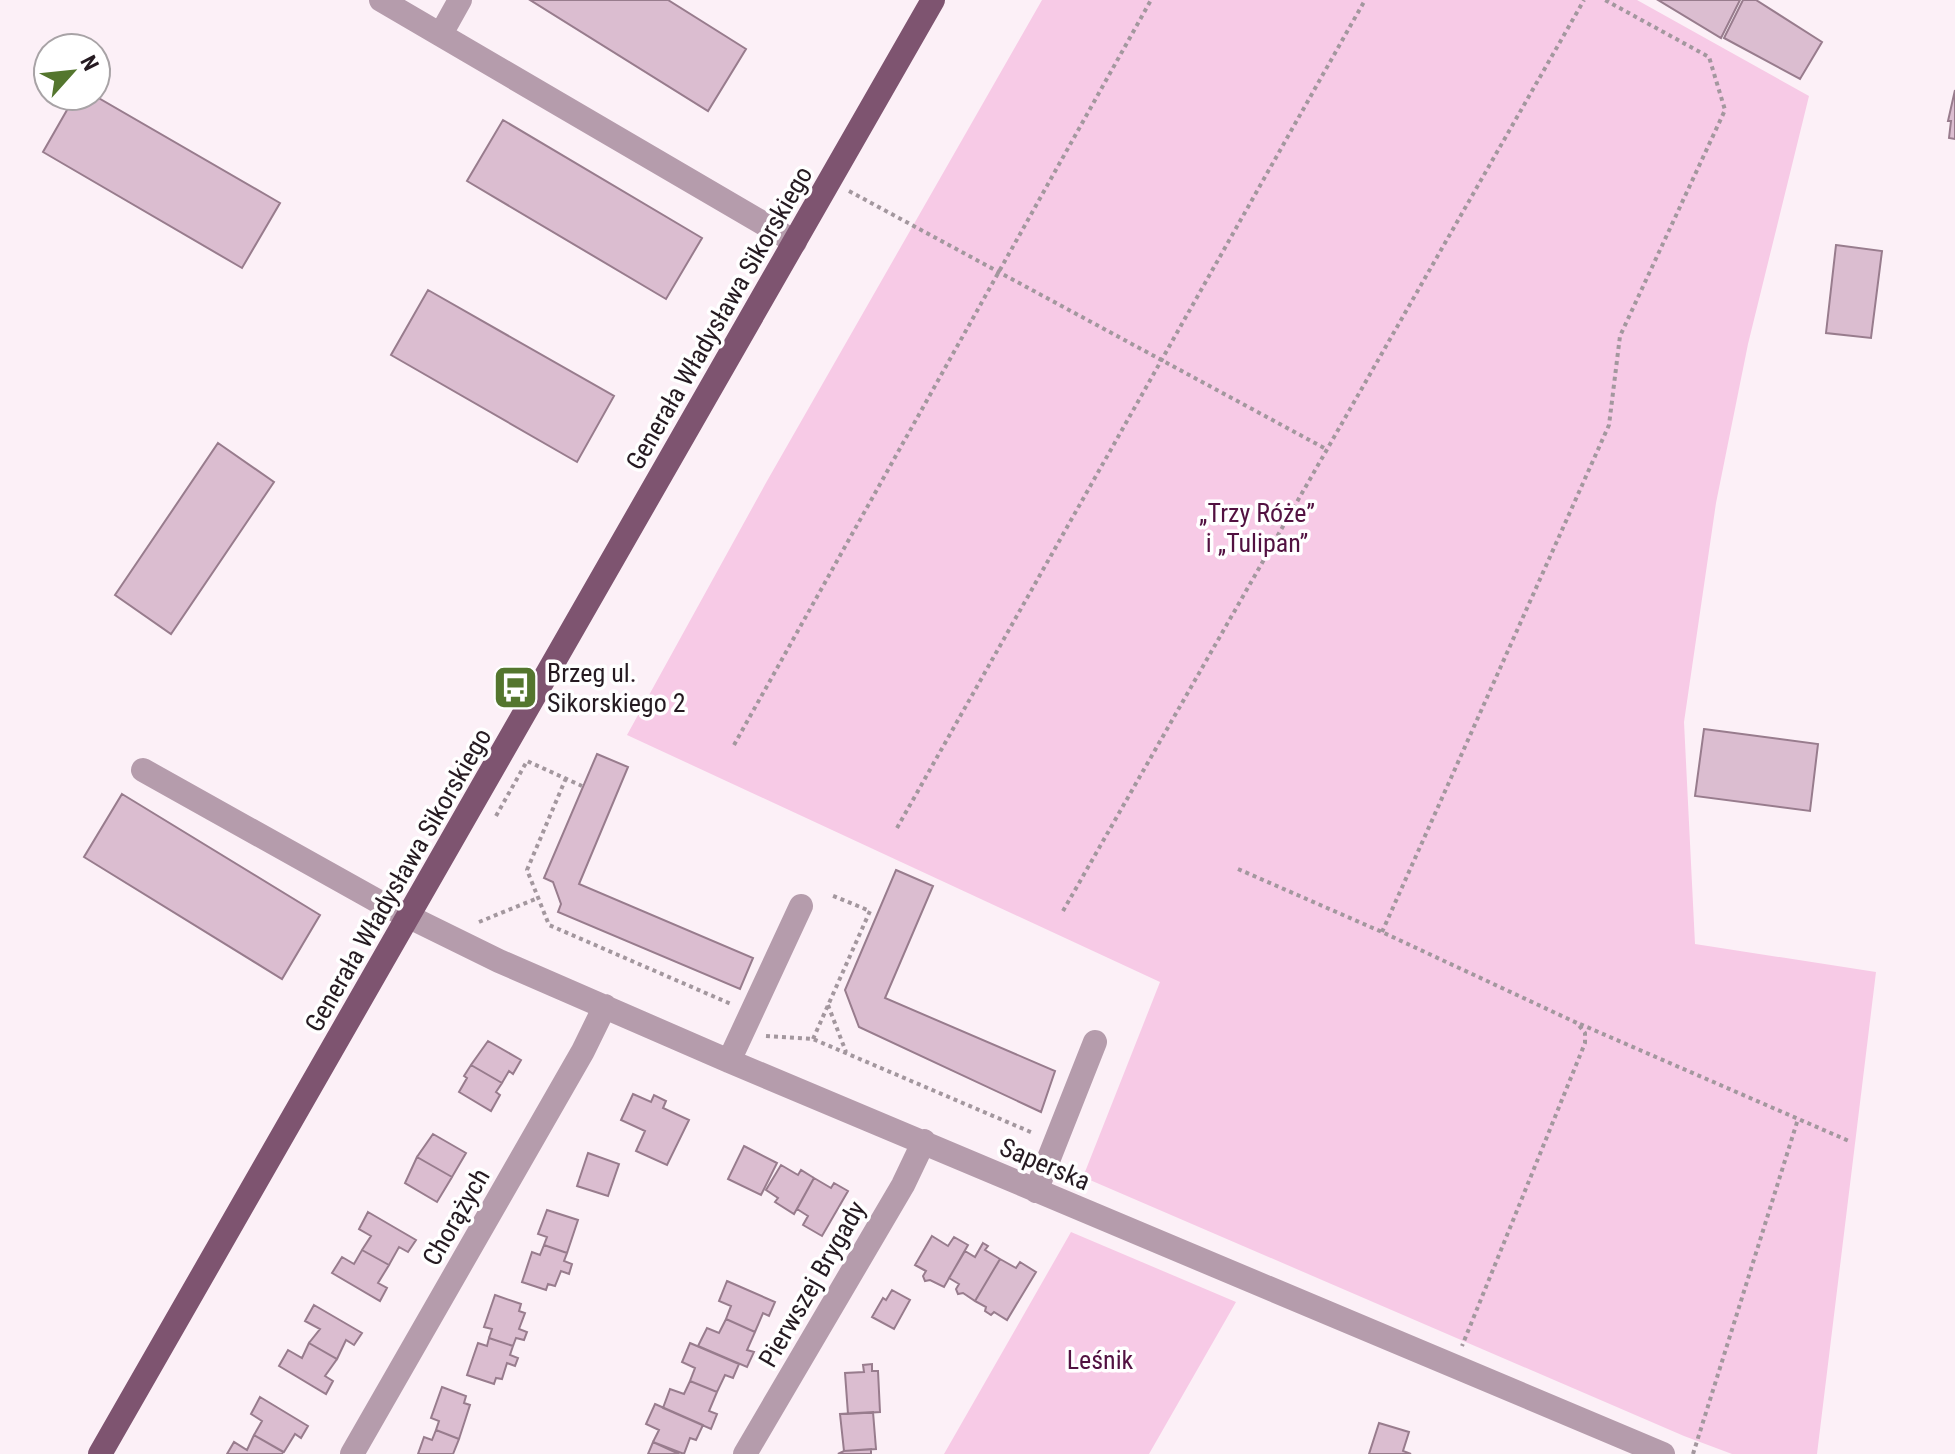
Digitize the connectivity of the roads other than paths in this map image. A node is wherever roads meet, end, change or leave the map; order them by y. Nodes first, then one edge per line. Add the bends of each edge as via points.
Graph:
1 (381, 0) edge
2 (460, 0) edge
3 (933, 0) edge
4 (441, 34) junction
5 (795, 242) junction
6 (143, 770) dead end
7 (801, 906) dead end
8 (408, 917) junction
9 (605, 1006) junction
10 (1095, 1042) dead end
11 (729, 1061) junction
12 (924, 1141) junction
13 (1036, 1191) junction
14 (100, 1454) edge
15 (352, 1454) edge
16 (745, 1454) edge
17 (1663, 1454) edge

1 - 4 street
2 - 4 street
3 - 5 main road, Generała Władysława Sikorskiego
4 - 5 street
5 - 8 main road, Generała Władysława Sikorskiego
6 - 8 street, Saperska
7 - 11 street
8 - 9 street, Saperska
8 - 14 main road, Generała Władysława Sikorskiego
9 - 11 street, Saperska
9 - 15 street, Chorążych
10 - 13 street
11 - 12 street, Saperska
12 - 13 street, Saperska
12 - 16 street, Pierwszej Brygady
13 - 17 street, Saperska

